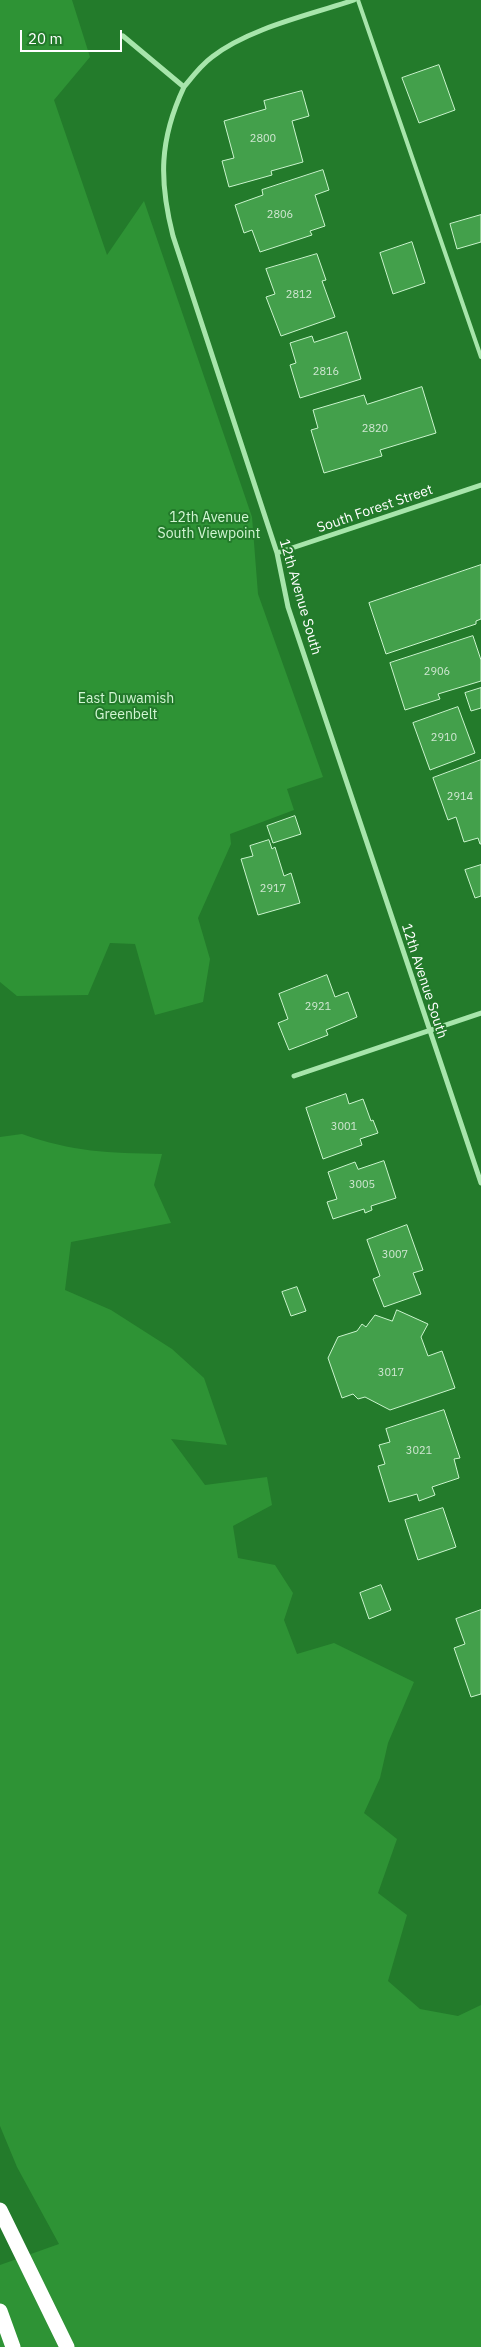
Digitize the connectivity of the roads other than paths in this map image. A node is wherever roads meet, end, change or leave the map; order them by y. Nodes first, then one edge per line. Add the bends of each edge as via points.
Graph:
1 (354, 0) edge
2 (358, 0) edge
3 (123, 36) dead end
4 (184, 88) junction
5 (481, 357) edge
6 (481, 485) edge
7 (277, 554) junction
8 (481, 1013) edge
9 (428, 1030) junction
10 (294, 1076) dead end
11 (481, 1183) edge
12 (0, 2210) edge
13 (2, 2316) edge
14 (13, 2347) edge
15 (67, 2347) edge

1 - 4 street, 12th Avenue South via 228,46 212,57
2 - 5 lane
3 - 4 street
4 - 7 street, 12th Avenue South via 165,141 164,200
6 - 7 street, South Forest Street
7 - 9 street, 12th Avenue South via 288,607
8 - 9 street
9 - 10 street
9 - 11 street, 12th Avenue South
12 - 15 highway
13 - 14 highway

